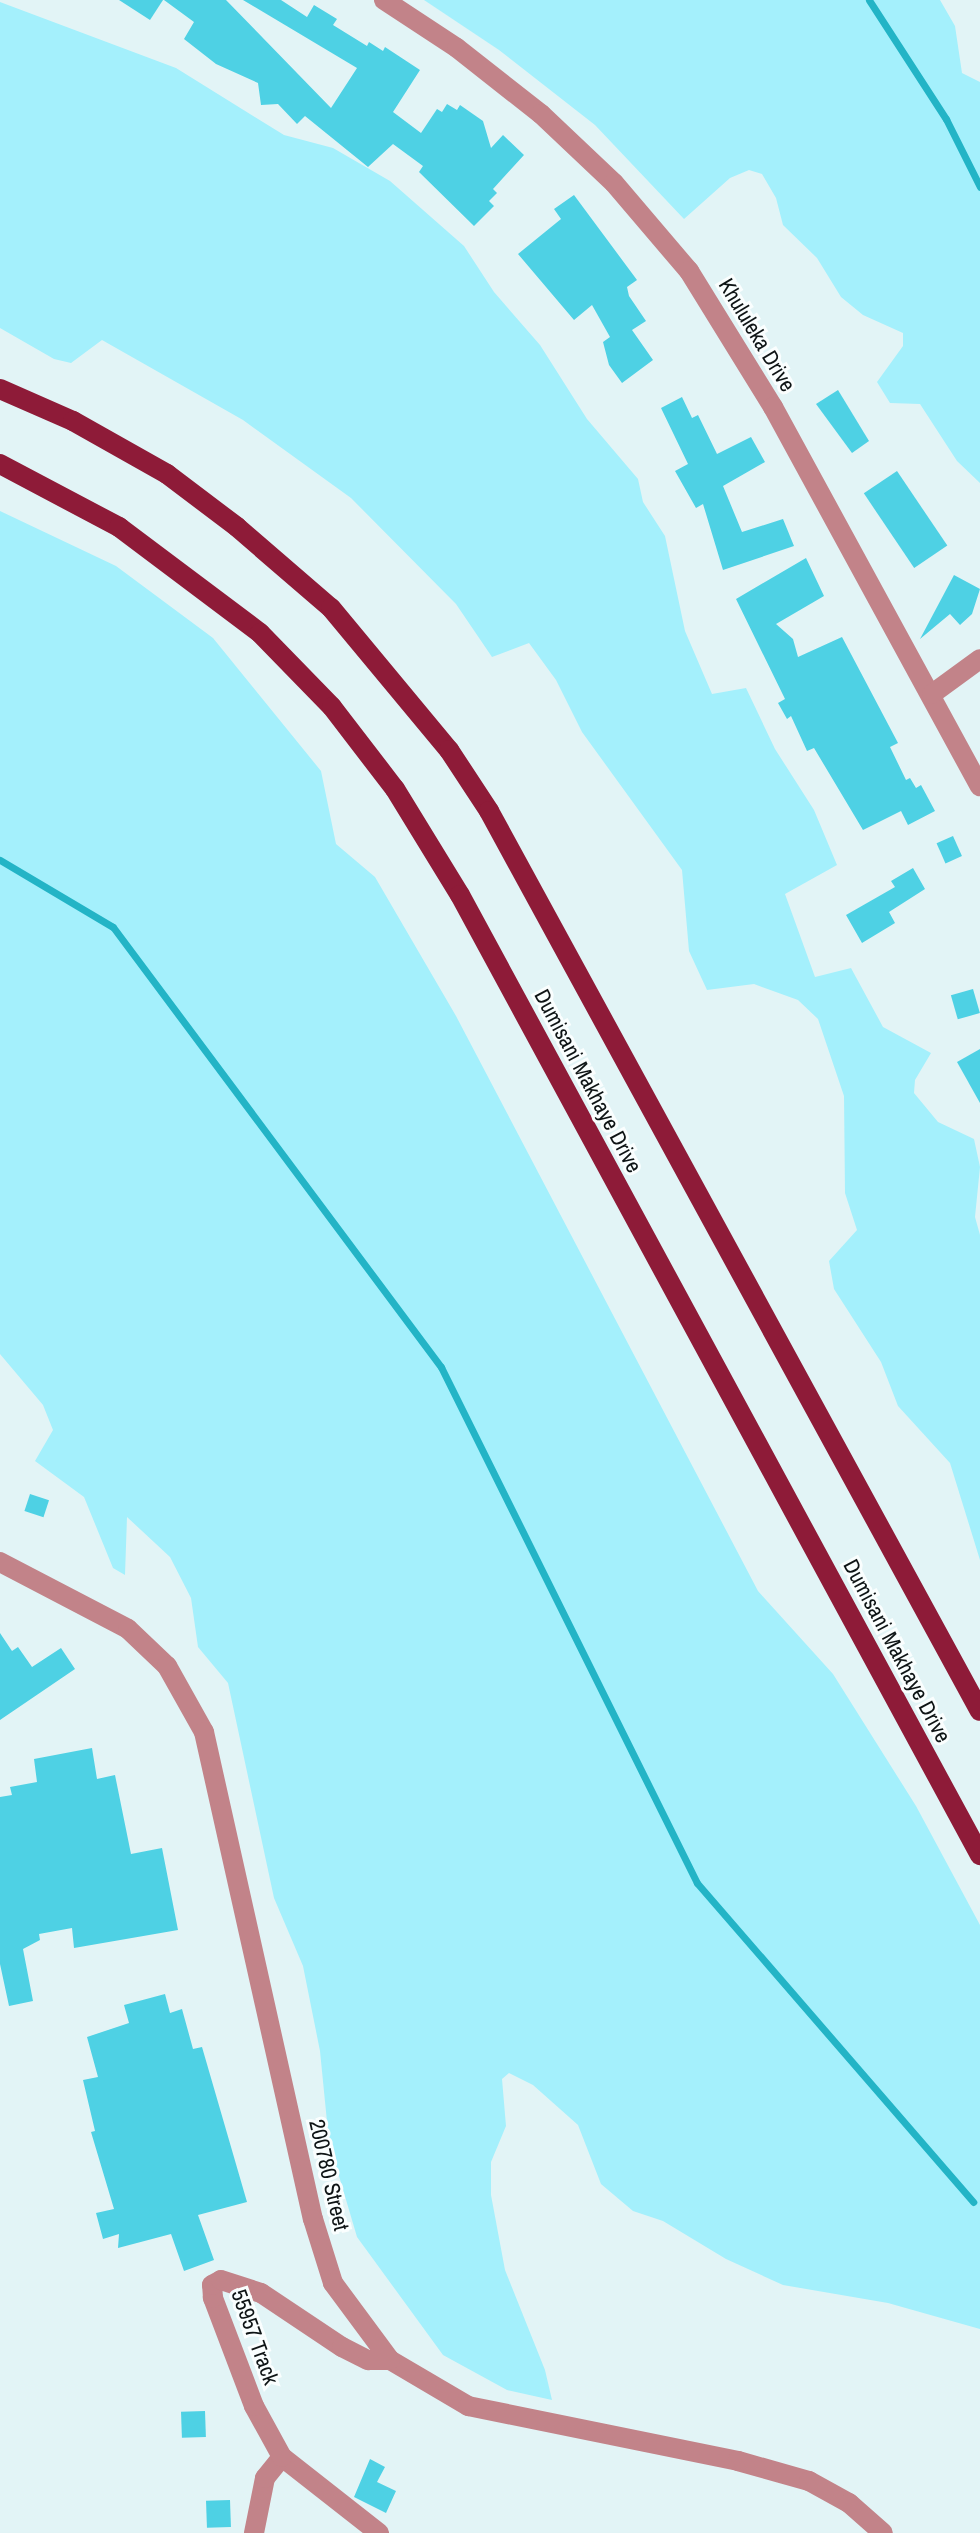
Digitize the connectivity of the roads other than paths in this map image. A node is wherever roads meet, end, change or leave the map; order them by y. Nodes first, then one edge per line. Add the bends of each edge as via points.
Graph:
1 (384, 0) edge
2 (0, 389) edge
3 (0, 464) edge
4 (980, 659) edge
5 (932, 694) junction
6 (980, 786) edge
7 (0, 1562) edge
8 (980, 1711) edge
9 (980, 1855) edge
10 (390, 2360) junction
11 (282, 2457) junction
12 (254, 2533) edge
13 (379, 2533) edge
14 (883, 2533) edge

1 - 5 street, Khululeka Drive via 457,48 541,114 614,183 689,271 745,359
2 - 8 main road, Dumisani Makhaye Drive via 73,421 167,474 237,527 331,608 434,729 489,811
3 - 9 main road, Dumisani Makhaye Drive via 119,527 260,633 332,707 395,789 460,895
4 - 5 street
5 - 6 street, Khululeka Drive
7 - 10 street, 200780 Street via 128,1629 167,1666 204,1732 313,2219 333,2283
10 - 11 street, 55957 Track via 368,2360 261,2293 216,2280 213,2298 254,2406
10 - 14 street, 200780 Street via 468,2406 738,2461 809,2481 849,2503
11 - 12 street via 265,2478
11 - 13 street

